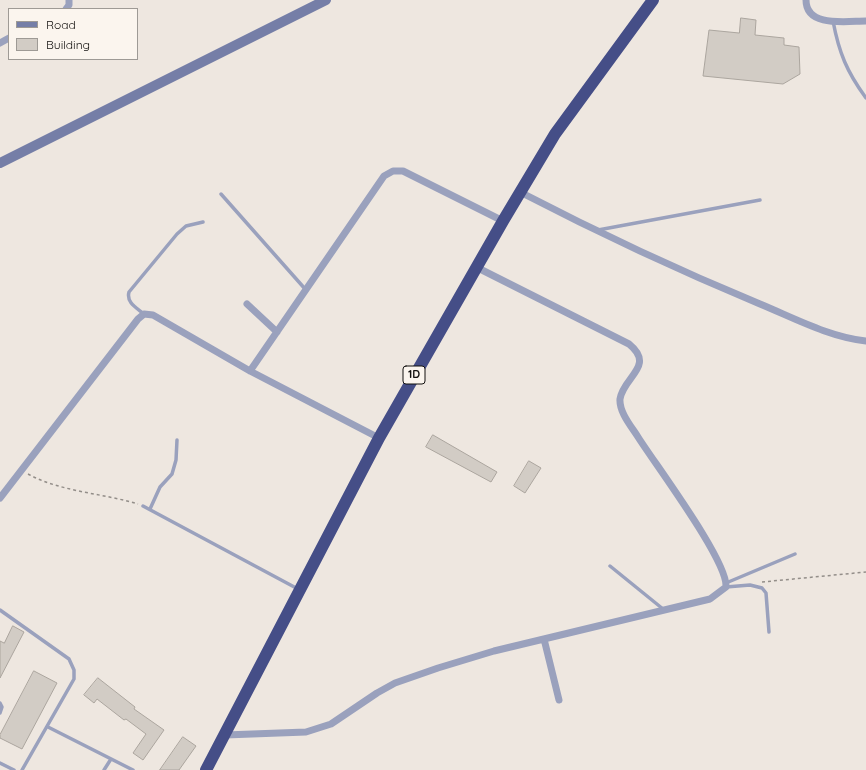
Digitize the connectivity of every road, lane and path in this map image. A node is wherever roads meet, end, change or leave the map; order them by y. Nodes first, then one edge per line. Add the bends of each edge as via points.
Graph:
1 (326, 0) edge
2 (653, 0) edge
3 (806, 0) edge
4 (833, 21) junction
5 (866, 21) edge
6 (866, 98) edge
7 (0, 163) edge
8 (520, 192) junction
9 (221, 194) dead end
10 (760, 200) dead end
11 (503, 221) junction
12 (203, 222) dead end
13 (595, 231) junction
14 (476, 267) junction
15 (306, 290) junction
16 (247, 304) dead end
17 (144, 314) junction
18 (277, 332) junction
19 (866, 341) edge
20 (250, 371) junction
21 (379, 438) junction
22 (177, 440) dead end
23 (21, 470) junction
24 (0, 498) edge
25 (143, 506) joint
26 (150, 509) junction
27 (795, 554) dead end
28 (610, 566) dead end
29 (866, 572) edge
30 (726, 585) junction
31 (750, 585) junction
32 (299, 589) junction
33 (663, 609) junction
34 (0, 610) edge
35 (769, 632) dead end
36 (544, 639) junction
37 (559, 700) dead end
38 (0, 703) edge
39 (0, 713) edge
40 (48, 726) junction
41 (224, 735) junction
42 (111, 759) junction
43 (0, 763) edge
44 (14, 770) edge
45 (22, 770) edge
46 (104, 770) edge
47 (133, 770) edge
48 (206, 770) edge

1 - 7 street
2 - 8 highway, 1D via 555,134
3 - 4 street via 810,13 817,19
4 - 5 street
4 - 6 lane via 845,65
8 - 11 highway, 1D
8 - 13 street
9 - 15 lane
10 - 13 lane
11 - 14 highway, 1D
11 - 15 street via 402,171 393,170 384,176
12 - 17 lane via 186,226 177,234 129,292 129,302
13 - 19 street via 718,287 833,334
14 - 21 highway, 1D
14 - 30 street via 635,349 640,362 623,390 621,408 708,543
15 - 18 street
16 - 18 street
17 - 20 street via 153,315
17 - 23 street
18 - 20 street
20 - 21 street
21 - 32 highway, 1D
22 - 26 lane via 172,474 160,486
23 - 24 street
23 - 25 path via 54,485 114,497
25 - 26 lane
26 - 32 lane
27 - 30 lane
28 - 33 lane
29 - 31 path
30 - 31 lane
30 - 33 street via 710,599
31 - 35 lane via 758,585 766,593
32 - 41 highway, 1D
33 - 36 street
34 - 40 lane via 69,658 72,663 74,679
36 - 37 street
36 - 41 street via 438,668 395,684 319,729 306,732
38 - 39 lane
40 - 42 lane
40 - 45 lane
41 - 48 highway, 1D
42 - 46 lane
42 - 47 lane
43 - 44 lane

